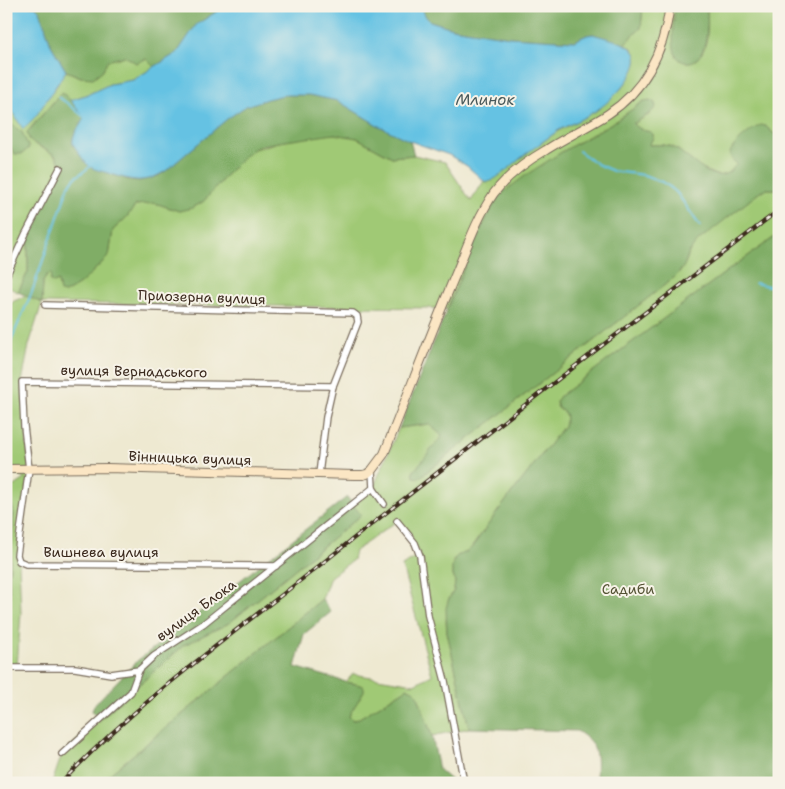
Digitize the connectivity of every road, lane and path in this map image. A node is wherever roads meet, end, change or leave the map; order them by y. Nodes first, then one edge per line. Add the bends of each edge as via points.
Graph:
1 (670, 6) edge
2 (60, 168) dead end
3 (6, 276) edge
4 (45, 305) dead end
5 (333, 386) junction
6 (6, 469) edge
7 (29, 469) junction
8 (372, 470) junction
9 (319, 474) junction
10 (373, 488) junction
11 (384, 504) dead end
12 (398, 521) dead end
13 (276, 566) junction
14 (6, 668) edge
15 (139, 670) junction
16 (62, 754) dead end
17 (464, 783) edge

1 - 8 street via 660,49 635,90 608,114 518,168 491,198 447,295 384,454
2 - 3 street
4 - 5 street, Приозерна вулиця via 353,313 358,322
5 - 7 street, вулиця Вернадського via 22,382
5 - 9 street
6 - 7 street, Вінницька вулиця
7 - 9 street, Вінницька вулиця via 118,468
7 - 13 street, Вишнева вулиця via 17,555 19,561 26,564
8 - 9 street, Вінницька вулиця via 363,475
8 - 10 street
10 - 11 street
10 - 13 street, вулиця Блока
12 - 17 street via 415,543 420,556 428,616 445,681
13 - 15 street, вулиця Блока
14 - 15 street via 75,668 111,674
15 - 16 street via 131,692

